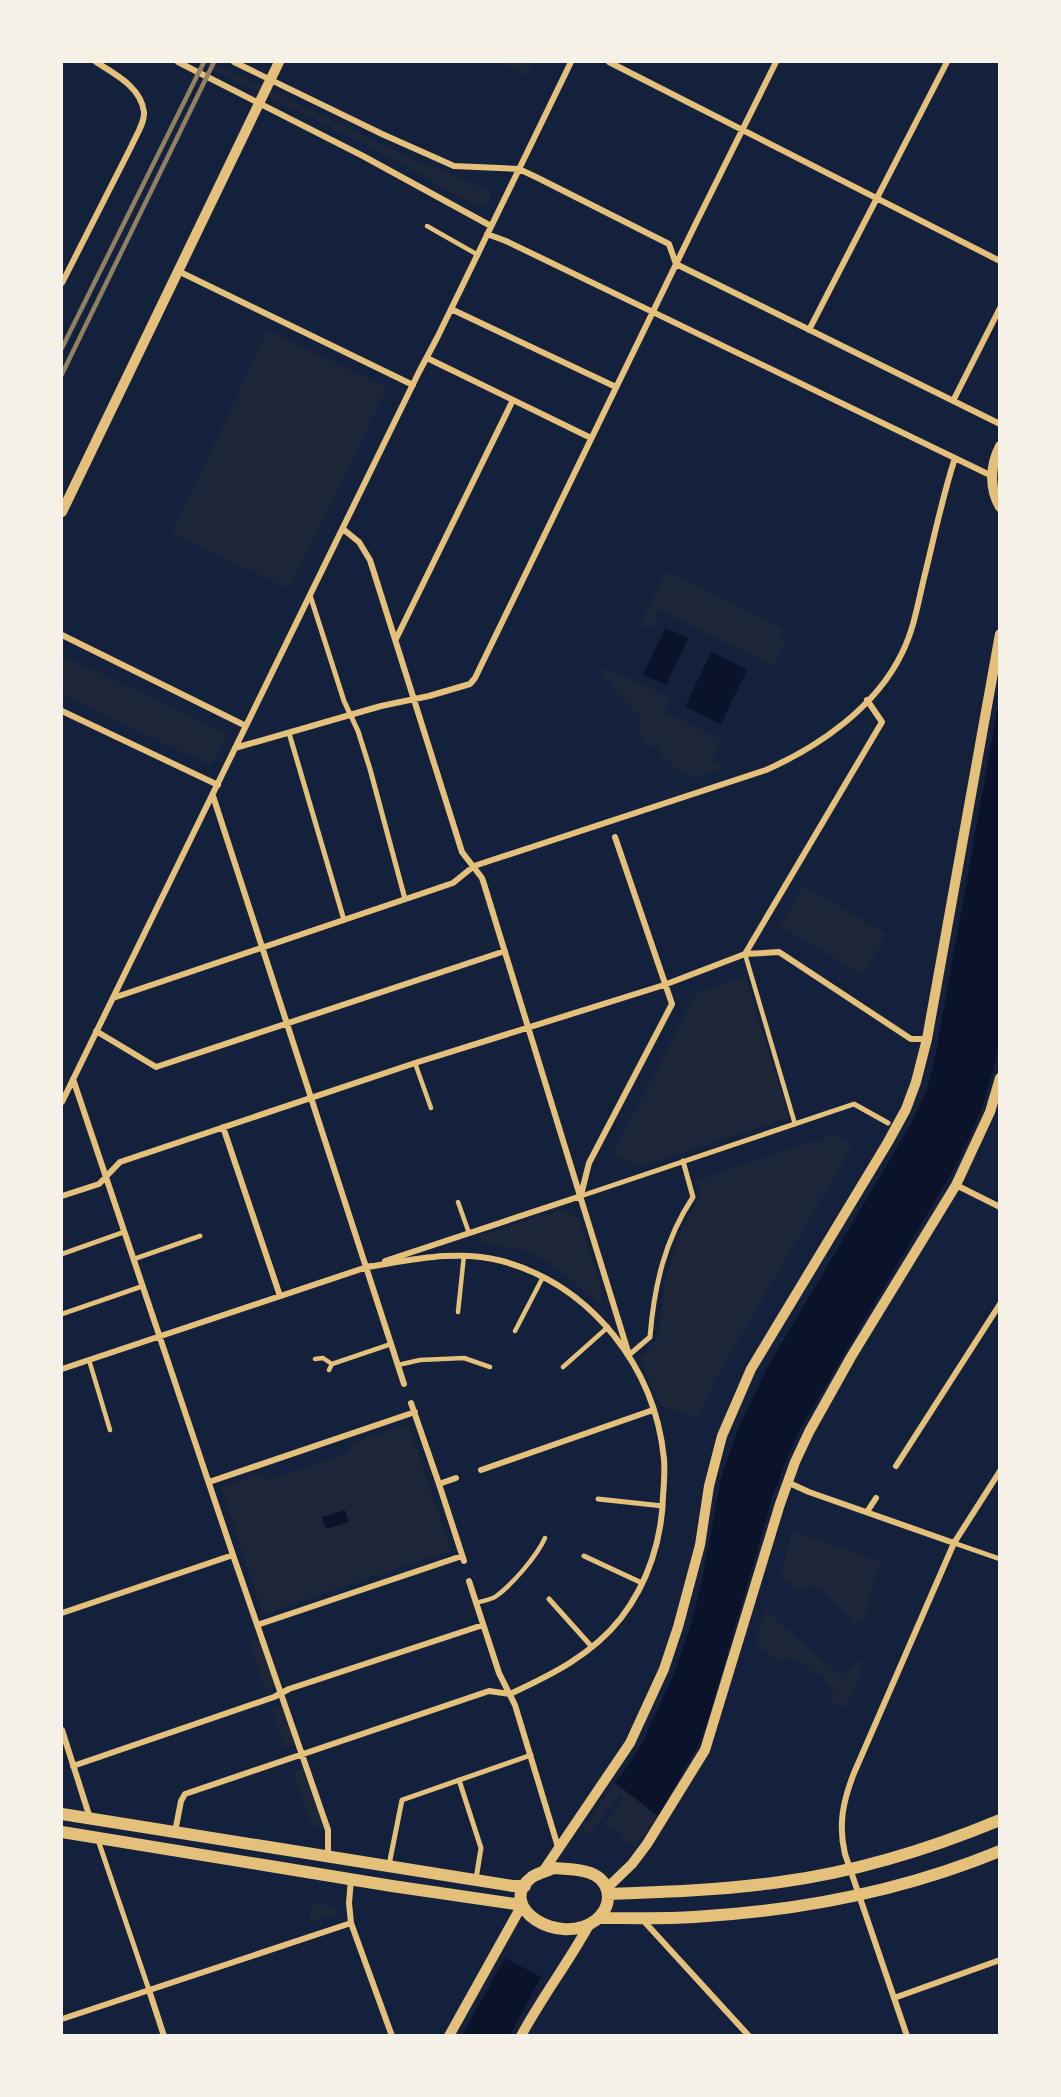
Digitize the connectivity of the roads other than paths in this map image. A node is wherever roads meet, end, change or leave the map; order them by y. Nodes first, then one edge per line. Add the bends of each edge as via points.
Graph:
1 (96, 62) edge
2 (178, 62) edge
3 (234, 62) edge
4 (279, 62) edge
5 (571, 62) edge
6 (609, 62) edge
7 (776, 62) edge
8 (947, 62) edge
9 (742, 129) junction
10 (519, 169) junction
11 (877, 198) junction
12 (427, 226) dead end
13 (491, 226) junction
14 (487, 234) junction
15 (478, 255) junction
16 (999, 261) edge
17 (676, 264) junction
18 (178, 271) junction
19 (62, 283) edge
20 (999, 308) edge
21 (450, 309) junction
22 (652, 312) junction
23 (808, 330) junction
24 (427, 358) junction
25 (413, 385) junction
26 (616, 387) junction
27 (513, 400) junction
28 (953, 401) junction
29 (999, 424) edge
30 (591, 438) junction
31 (999, 446) edge
32 (955, 458) junction
33 (992, 476) junction
34 (999, 507) edge
35 (62, 512) edge
36 (343, 529) junction
37 (310, 595) junction
38 (999, 634) edge
39 (62, 635) edge
40 (396, 640) junction
41 (414, 700) junction
42 (867, 700) junction
43 (62, 711) edge
44 (351, 715) junction
45 (246, 726) junction
46 (289, 733) junction
47 (236, 748) junction
48 (218, 785) junction
49 (213, 795) junction
50 (615, 837) dead end
51 (474, 866) junction
52 (405, 899) junction
53 (344, 920) junction
54 (263, 947) junction
55 (505, 951) junction
56 (745, 954) junction
57 (664, 985) junction
58 (113, 998) junction
59 (287, 1023) junction
60 (528, 1028) junction
61 (96, 1031) junction
62 (927, 1039) junction
63 (415, 1063) junction
64 (999, 1078) edge
65 (73, 1079) junction
66 (312, 1097) junction
67 (62, 1102) edge
68 (431, 1108) dead end
69 (888, 1123) dead end
70 (795, 1124) junction
71 (223, 1127) junction
72 (683, 1161) junction
73 (106, 1176) junction
74 (956, 1185) junction
75 (62, 1196) edge
76 (581, 1196) junction
77 (458, 1202) dead end
78 (999, 1207) edge
79 (124, 1232) junction
80 (469, 1233) junction
81 (200, 1236) dead end
82 (62, 1254) edge
83 (464, 1255) junction
84 (134, 1259) junction
85 (367, 1267) junction
86 (543, 1277) junction
87 (142, 1286) junction
88 (280, 1296) junction
89 (999, 1304) edge
90 (458, 1312) dead end
91 (62, 1314) edge
92 (608, 1327) junction
93 (515, 1331) dead end
94 (160, 1336) junction
95 (391, 1344) junction
96 (628, 1355) junction
97 (315, 1359) dead end
98 (89, 1360) junction
99 (332, 1364) junction
100 (398, 1365) junction
101 (490, 1367) dead end
102 (563, 1367) dead end
103 (62, 1369) edge
104 (329, 1370) dead end
105 (404, 1383) dead end
106 (411, 1403) dead end
107 (653, 1410) junction
108 (415, 1412) junction
109 (110, 1430) dead end
110 (896, 1466) dead end
111 (480, 1470) dead end
112 (999, 1471) edge
113 (456, 1478) dead end
114 (209, 1482) junction
115 (787, 1482) junction
116 (440, 1484) junction
117 (876, 1498) dead end
118 (598, 1499) dead end
119 (663, 1506) junction
120 (867, 1512) junction
121 (545, 1538) dead end
122 (954, 1543) junction
123 (233, 1555) junction
124 (584, 1556) dead end
125 (999, 1558) edge
126 (469, 1581) dead end
127 (642, 1583) junction
128 (549, 1599) dead end
129 (476, 1603) junction
130 (62, 1613) edge
131 (257, 1625) junction
132 (483, 1625) junction
133 (592, 1647) junction
134 (282, 1693) junction
135 (510, 1695) junction
136 (62, 1731) edge
137 (303, 1754) junction
138 (531, 1755) junction
139 (73, 1766) junction
140 (459, 1780) junction
141 (62, 1814) edge
142 (91, 1819) junction
143 (999, 1820) edge
144 (62, 1832) edge
145 (175, 1832) junction
146 (97, 1838) junction
147 (558, 1847) junction
148 (999, 1851) edge
149 (328, 1857) junction
150 (389, 1867) junction
151 (850, 1868) junction
152 (542, 1873) junction
153 (351, 1880) junction
154 (476, 1881) junction
155 (525, 1886) junction
156 (608, 1891) junction
157 (858, 1894) junction
158 (522, 1905) junction
159 (640, 1918) junction
160 (594, 1921) junction
161 (351, 1923) junction
162 (999, 1960) edge
163 (149, 1990) junction
164 (894, 1998) junction
165 (62, 2019) edge
166 (165, 2036) edge
167 (392, 2036) edge
168 (449, 2036) edge
169 (521, 2036) edge
170 (748, 2036) edge
171 (907, 2036) edge

1 - 19 street via 137,93 144,113
2 - 13 street
3 - 10 street via 454,166
4 - 18 street
5 - 10 street
6 - 9 street
7 - 9 street
8 - 11 street
9 - 11 street
9 - 17 street
10 - 13 street
10 - 17 street via 669,244
11 - 16 street
11 - 23 street
12 - 15 lane
13 - 14 street
14 - 15 street
14 - 22 street
15 - 21 street
17 - 22 street
17 - 23 street
18 - 25 street
18 - 35 street
20 - 28 street
21 - 24 street
21 - 26 street
22 - 26 street
22 - 32 street
23 - 28 street
24 - 25 street
24 - 27 street
25 - 36 street
26 - 30 street
27 - 30 street
27 - 40 street
28 - 29 street
30 - 41 street via 475,678 470,684
31 - 33 street
32 - 33 street
32 - 42 street via 914,624 884,684
33 - 34 street
36 - 37 street
36 - 40 street via 360,542 370,560
37 - 44 street
37 - 45 street
38 - 62 street
39 - 45 street
40 - 41 street
41 - 44 street
41 - 51 street via 462,852
42 - 51 street via 821,741 766,770
42 - 56 street via 882,722
43 - 48 street
44 - 46 street
44 - 52 street via 370,769
45 - 47 street
46 - 47 street
46 - 53 street
47 - 48 street
48 - 49 street
49 - 54 street
49 - 58 street
50 - 57 street
51 - 52 street via 453,883
51 - 55 street via 484,884
52 - 53 street
53 - 54 street
54 - 58 street
54 - 59 street
55 - 59 street
55 - 60 street
56 - 57 street
56 - 62 street via 779,952 911,1039
56 - 70 lane
57 - 60 street
57 - 76 street via 672,1004 589,1163
58 - 61 street
59 - 61 street via 156,1067
59 - 66 street
60 - 63 street
60 - 76 street
61 - 65 street
62 - 147 street via 906,1109 738,1397 722,1436 697,1556 664,1670 630,1743
63 - 66 street
63 - 68 lane
64 - 74 street via 990,1112
65 - 67 street
65 - 73 street
66 - 71 street
66 - 85 street
69 - 70 street via 854,1104
70 - 72 street
71 - 73 street via 120,1162
71 - 88 street
72 - 76 street
72 - 96 street via 693,1197 672,1232 654,1299 650,1337
73 - 75 street via 99,1184
73 - 79 street
74 - 78 street
74 - 115 street via 851,1357 809,1432
76 - 80 street
76 - 96 street
77 - 80 lane
79 - 82 street
79 - 84 street
80 - 85 street
81 - 84 street
83 - 85 street
83 - 86 street via 501,1261
83 - 90 lane
84 - 87 street
85 - 88 street
85 - 95 street
86 - 92 street via 581,1302
86 - 93 lane
87 - 91 street
87 - 94 street
88 - 94 street
89 - 110 street
92 - 96 street
92 - 102 lane
94 - 98 street
94 - 114 street
95 - 99 lane
95 - 100 street
96 - 107 street via 646,1386
97 - 99 lane via 323,1358
98 - 103 street
98 - 109 lane
99 - 104 lane
100 - 101 lane via 465,1358
100 - 105 street
106 - 108 street
107 - 111 street
107 - 119 street via 664,1461
108 - 114 street
108 - 116 street
112 - 122 street
113 - 116 street
114 - 123 street
115 - 120 street
115 - 156 street via 705,1750 647,1844
116 - 131 street via 463,1559
117 - 120 street
118 - 119 street
119 - 127 street via 656,1544
120 - 122 street
121 - 129 lane via 503,1590
122 - 125 street
122 - 151 street via 848,1789 841,1837
123 - 130 street
123 - 131 street
124 - 127 street
126 - 129 street
127 - 133 street via 622,1616
128 - 133 street
129 - 132 street
131 - 134 street
132 - 134 street
132 - 135 street
133 - 135 street via 561,1669
134 - 137 street
134 - 139 street
135 - 137 street via 489,1691
135 - 138 street
136 - 139 street
137 - 145 street via 185,1794
137 - 149 street via 328,1830
138 - 140 street
138 - 147 street
139 - 142 street
140 - 150 street via 402,1800
140 - 154 street via 481,1848
141 - 142 main road
142 - 145 main road
143 - 151 main road via 948,1841
144 - 146 main road
145 - 149 main road
146 - 153 main road
146 - 163 street
147 - 152 street
148 - 157 main road via 924,1878
149 - 150 main road
150 - 154 main road
151 - 156 main road via 740,1886 673,1892
151 - 157 street
152 - 155 main road
152 - 156 main road via 554,1868 580,1869 597,1876
153 - 158 main road
153 - 161 street
154 - 155 main road
155 - 158 main road
156 - 160 main road via 608,1903
157 - 159 main road via 776,1910
157 - 164 street
158 - 160 main road via 532,1918 548,1926 569,1929
158 - 168 street
159 - 160 main road
159 - 170 street
160 - 169 street
161 - 163 street
161 - 167 street
162 - 164 street
163 - 165 street
163 - 166 street
164 - 171 street

